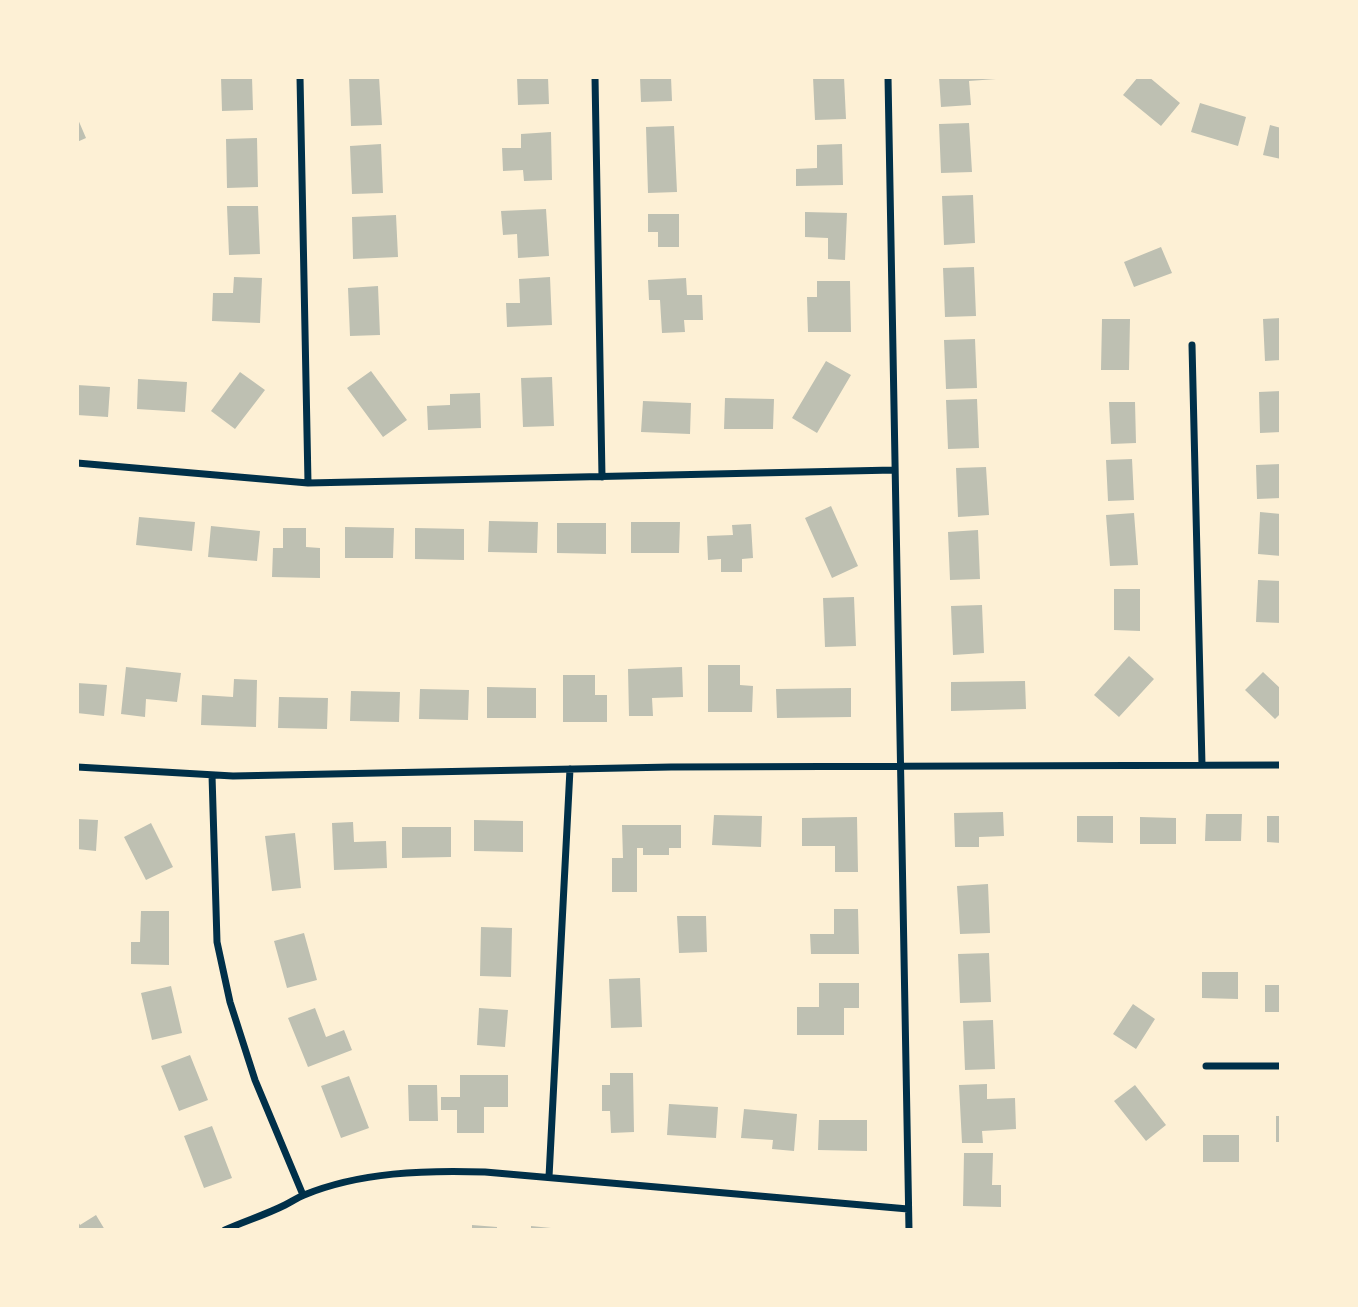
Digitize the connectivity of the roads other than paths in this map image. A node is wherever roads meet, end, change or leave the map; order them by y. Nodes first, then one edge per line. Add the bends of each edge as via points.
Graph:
1 (300, 77) edge
2 (595, 77) edge
3 (887, 77) edge
4 (1192, 345) dead end
5 (77, 463) edge
6 (894, 470) junction
7 (602, 477) junction
8 (308, 483) junction
9 (1202, 765) junction
10 (1281, 765) edge
11 (900, 766) junction
12 (77, 767) edge
13 (570, 769) junction
14 (212, 775) junction
15 (1206, 1066) dead end
16 (1281, 1066) edge
17 (549, 1177) junction
18 (303, 1195) junction
19 (908, 1209) junction
20 (225, 1230) edge
21 (909, 1230) edge

1 - 8 street
2 - 7 street
3 - 6 street
4 - 9 street
5 - 8 street
6 - 7 street
6 - 11 street
7 - 8 street
9 - 10 street
9 - 11 street
11 - 13 street
11 - 19 street
12 - 14 street
13 - 14 street
13 - 17 street
14 - 18 street via 219,954 255,1080
15 - 16 street
17 - 18 street via 439,1171 376,1177
17 - 19 street
18 - 20 street
19 - 21 street

